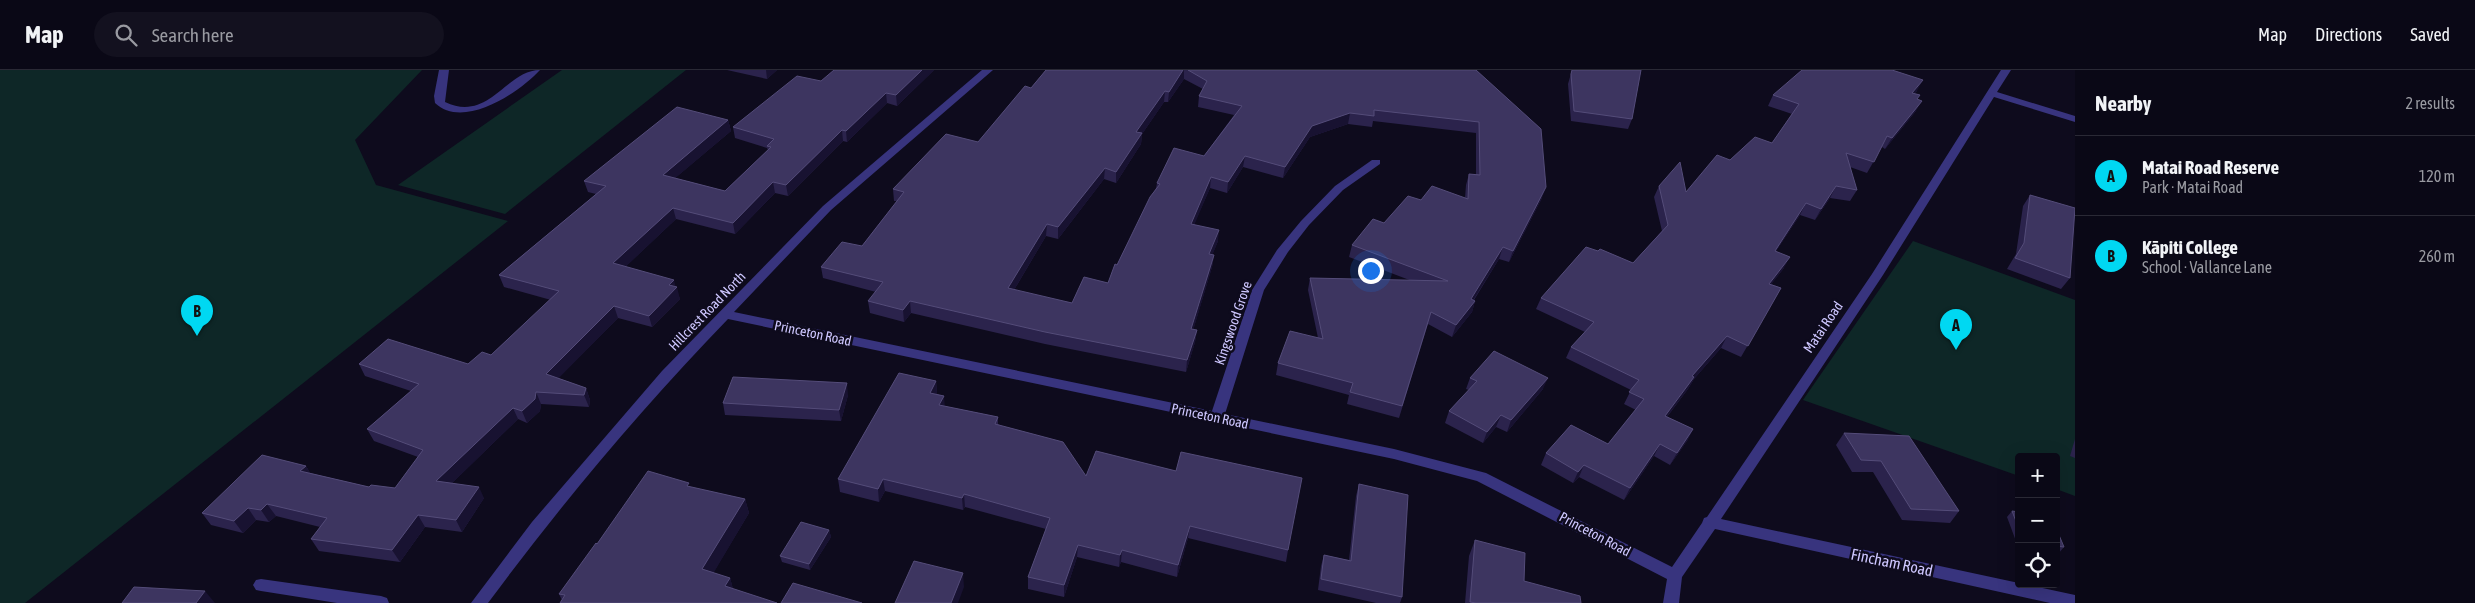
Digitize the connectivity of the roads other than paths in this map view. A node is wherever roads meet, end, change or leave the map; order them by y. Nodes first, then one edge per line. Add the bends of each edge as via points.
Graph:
1 (444, 70) edge
2 (535, 70) edge
3 (988, 70) edge
4 (2006, 70) edge
5 (1992, 92) junction
6 (2075, 119) edge
7 (1376, 162) dead end
8 (725, 314) junction
9 (1217, 418) junction
10 (1709, 522) junction
11 (1675, 576) junction
12 (261, 585) dead end
13 (2075, 602) edge
14 (381, 603) edge
15 (479, 603) edge
16 (1672, 603) edge

1 - 2 street via 440,103 462,110 490,102
3 - 8 street, Hillcrest Road North via 827,208
4 - 5 street, Matai Road
5 - 6 street
5 - 10 street, Matai Road via 1871,283
7 - 9 street, Kingswood Grove via 1339,188 1305,223 1283,250 1258,290
8 - 9 street, Princeton Road
8 - 15 street, Hillcrest Road North via 667,374 537,526
9 - 11 street, Princeton Road via 1394,454 1481,477
10 - 11 street, Matai Road
10 - 13 street, Fincham Road
11 - 16 street, Matai Road
12 - 14 street

